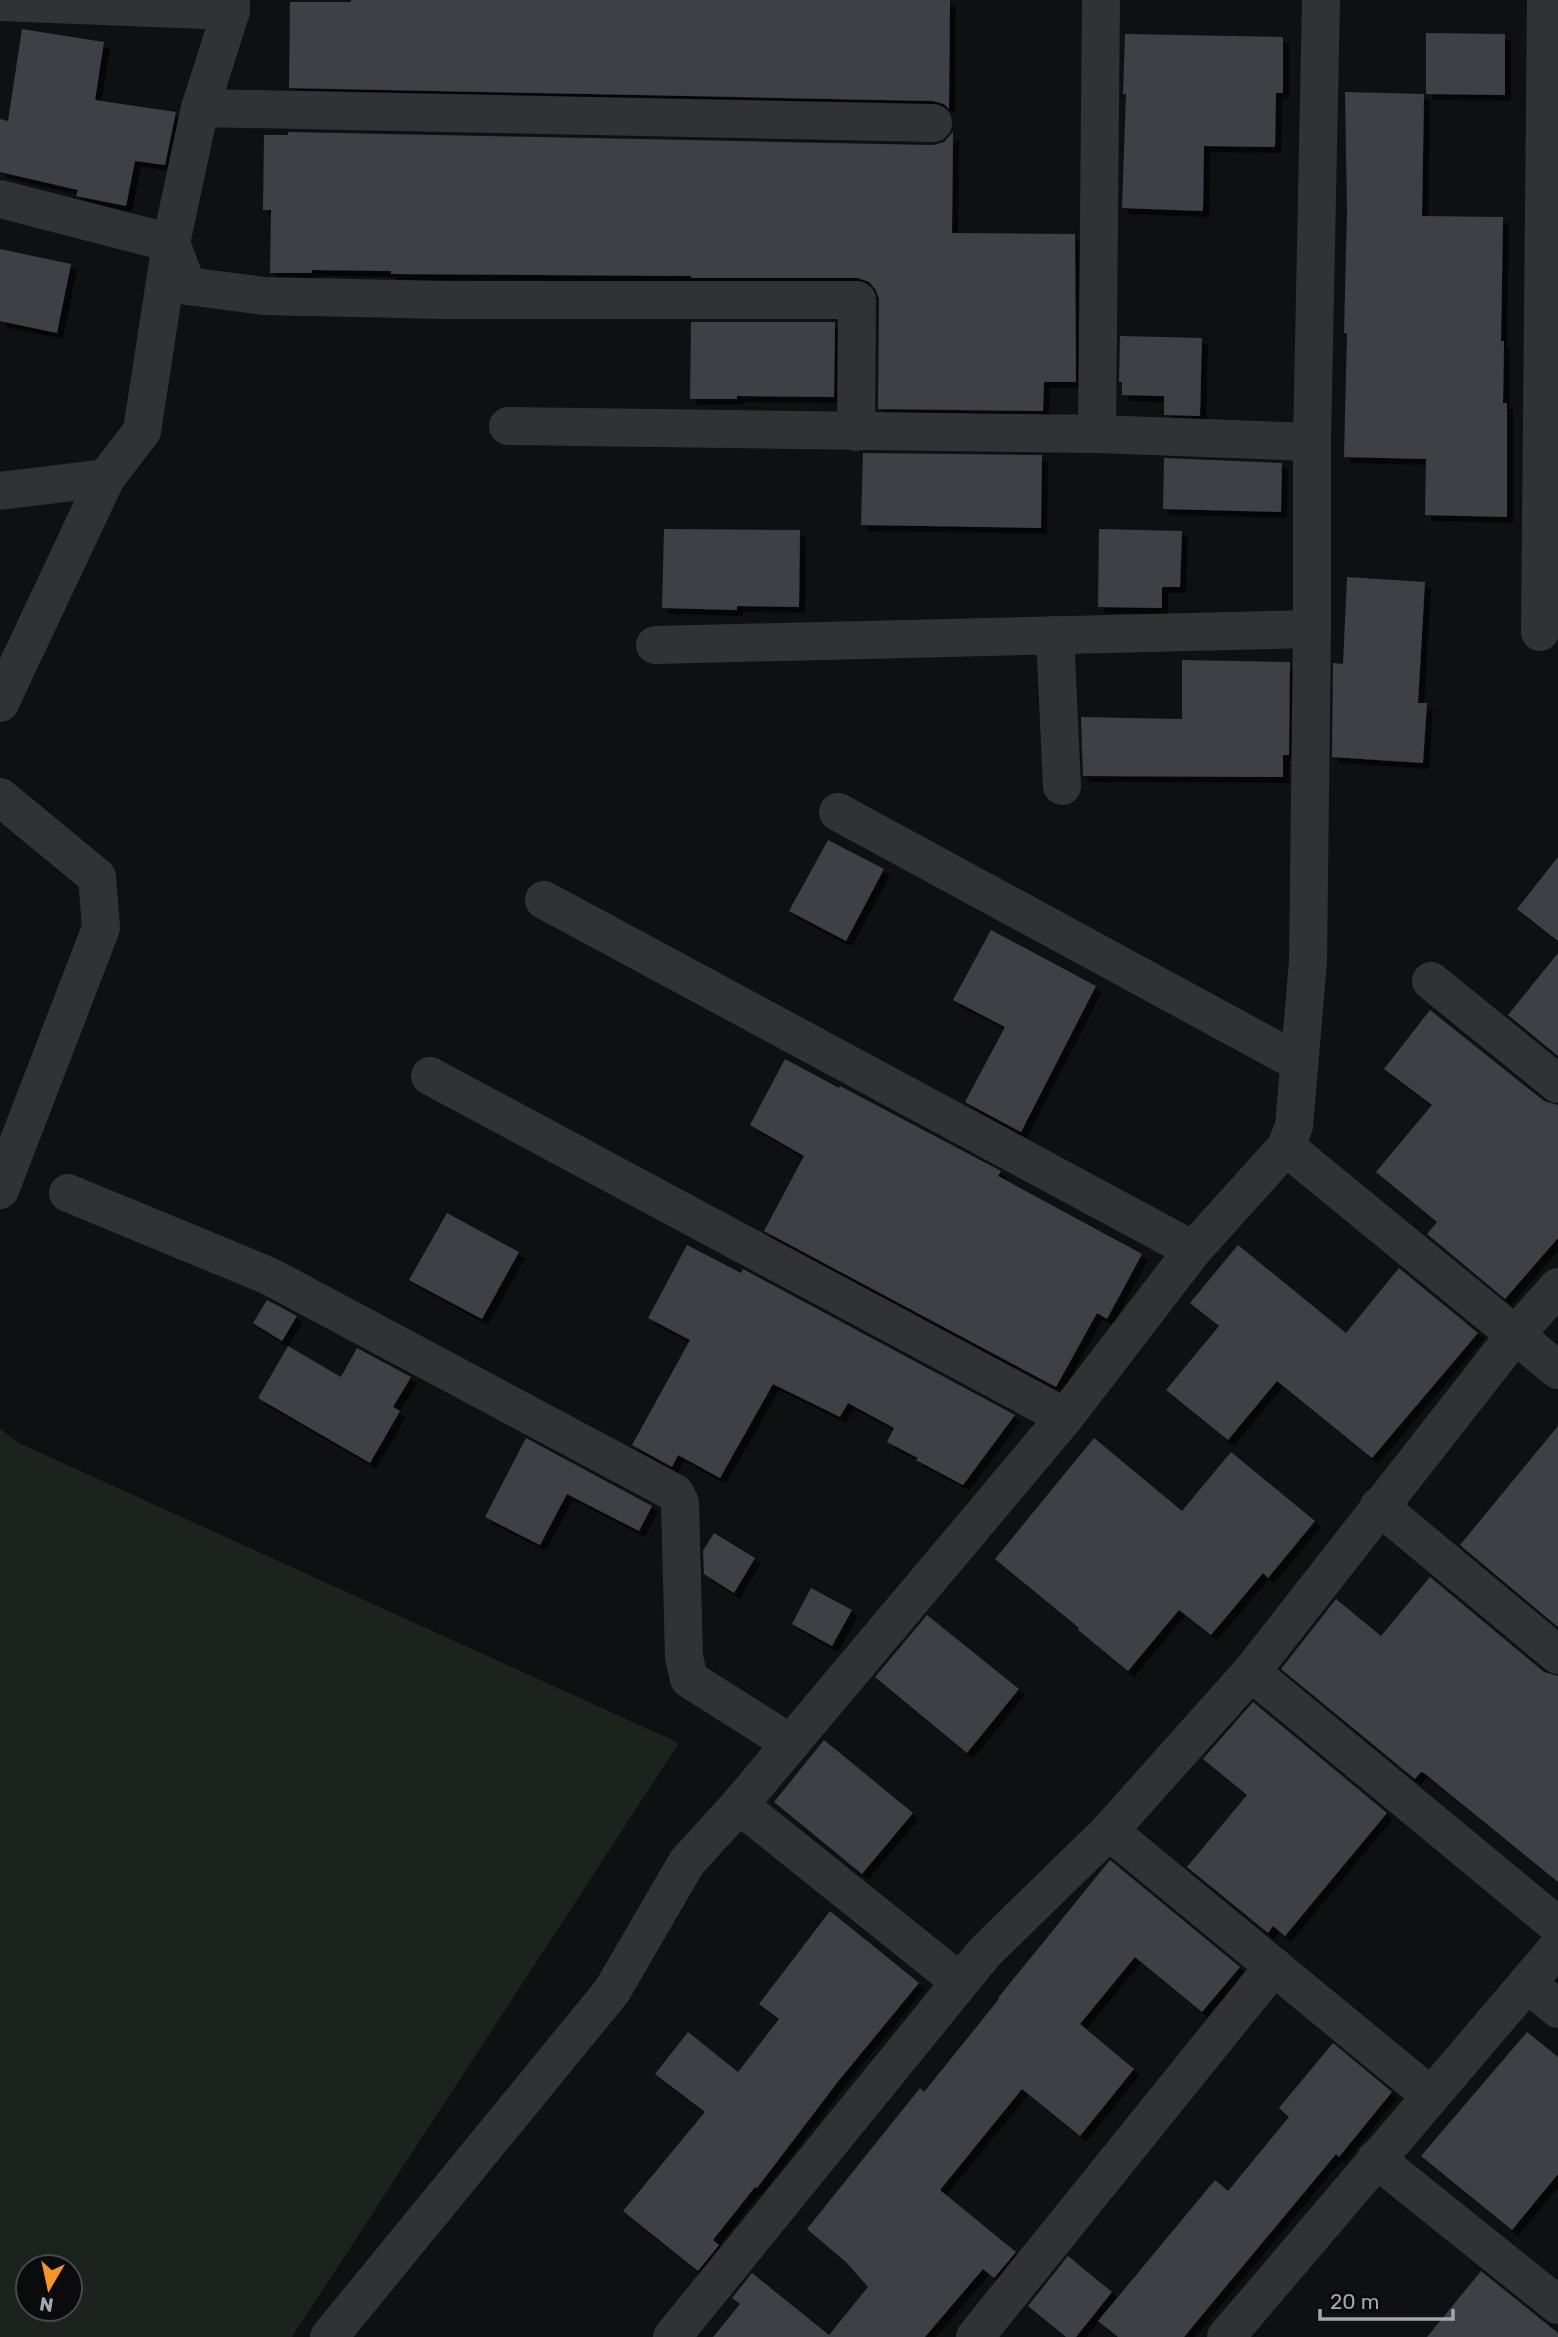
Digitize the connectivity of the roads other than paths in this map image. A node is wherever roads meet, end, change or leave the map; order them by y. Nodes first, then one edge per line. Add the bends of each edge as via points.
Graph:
1 (1101, 0) edge
2 (1321, 0) edge
3 (1546, 0) edge
4 (0, 2) edge
5 (231, 5) edge
6 (200, 108) junction
7 (933, 123) dead end
8 (0, 199) edge
9 (172, 243) junction
10 (508, 426) dead end
11 (856, 432) junction
12 (1097, 433) junction
13 (1312, 442) junction
14 (106, 478) junction
15 (0, 491) edge
16 (1312, 629) junction
17 (1540, 632) dead end
18 (1055, 635) junction
19 (655, 645) dead end
20 (0, 703) edge
21 (1062, 786) dead end
22 (0, 797) edge
23 (838, 812) dead end
24 (544, 900) dead end
25 (1430, 981) dead end
26 (1298, 1062) junction
27 (430, 1076) dead end
28 (1558, 1084) edge
29 (1286, 1147) junction
30 (0, 1190) edge
31 (68, 1193) dead end
32 (1193, 1250) junction
33 (1558, 1287) edge
34 (1515, 1335) junction
35 (1558, 1370) edge
36 (1065, 1417) junction
37 (1379, 1506) junction
38 (1558, 1655) edge
39 (1251, 1672) junction
40 (790, 1743) junction
41 (739, 1805) junction
42 (1109, 1831) junction
43 (1558, 1926) edge
44 (1558, 1947) edge
45 (1274, 1966) junction
46 (960, 1982) junction
47 (1527, 1983) junction
48 (1558, 2009) edge
49 (1431, 2096) junction
50 (1376, 2159) junction
51 (1558, 2305) edge
52 (328, 2337) edge
53 (672, 2337) edge
54 (975, 2337) edge
55 (1226, 2337) edge

1 - 12 street
2 - 13 street
3 - 17 street
4 - 5 street
5 - 6 street
6 - 7 street
6 - 9 street
8 - 9 street
9 - 11 street via 187,286 264,296 857,300
9 - 14 street via 142,431
10 - 11 street
11 - 12 street
12 - 13 street
13 - 16 street
14 - 15 street
14 - 20 street
16 - 18 street
16 - 26 street via 1308,962
18 - 19 street
18 - 21 street
22 - 30 street via 97,877 101,928
23 - 26 street
24 - 32 street
25 - 28 street
26 - 29 street via 1294,1126
27 - 36 street
29 - 32 street
29 - 34 street
31 - 40 street via 269,1276 675,1493 680,1503 684,1657 689,1679
32 - 36 street
33 - 34 street
34 - 35 street
34 - 37 street
36 - 40 street
37 - 38 street
37 - 39 street
39 - 42 street
39 - 43 street
40 - 41 street
41 - 46 street
41 - 52 street via 687,1862 612,1991
42 - 45 street
42 - 46 street
44 - 47 street
45 - 49 street
45 - 54 street
46 - 53 street
47 - 48 street
47 - 49 street
49 - 50 street
50 - 51 street
50 - 55 street

